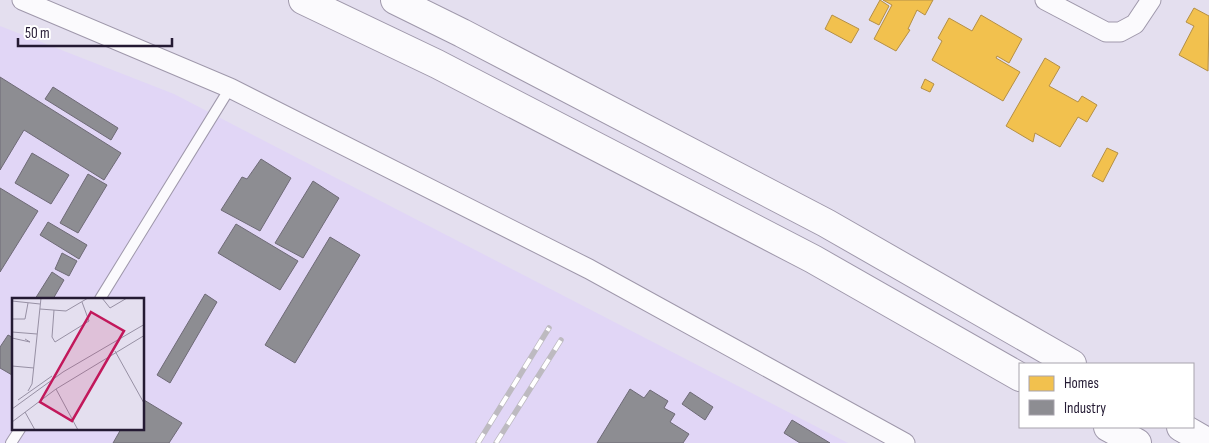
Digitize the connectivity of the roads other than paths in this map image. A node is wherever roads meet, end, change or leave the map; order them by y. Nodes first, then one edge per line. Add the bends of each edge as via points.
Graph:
1 (22, 0) edge
2 (303, 0) edge
3 (395, 0) edge
4 (1045, 0) edge
5 (1151, 0) edge
6 (230, 88) junction
7 (101, 298) edge
8 (1070, 363) edge
9 (1019, 376) edge
10 (1110, 428) edge
11 (1183, 428) edge
12 (19, 430) edge
13 (11, 443) edge
14 (905, 443) edge
15 (1137, 443) edge
16 (1209, 443) edge

1 - 6 street
2 - 9 highway via 436,64 813,259
3 - 8 highway via 826,224
4 - 5 street via 1106,32 1120,32 1135,24
6 - 7 lane
6 - 14 street via 589,269
10 - 15 highway
11 - 16 highway
12 - 13 lane

